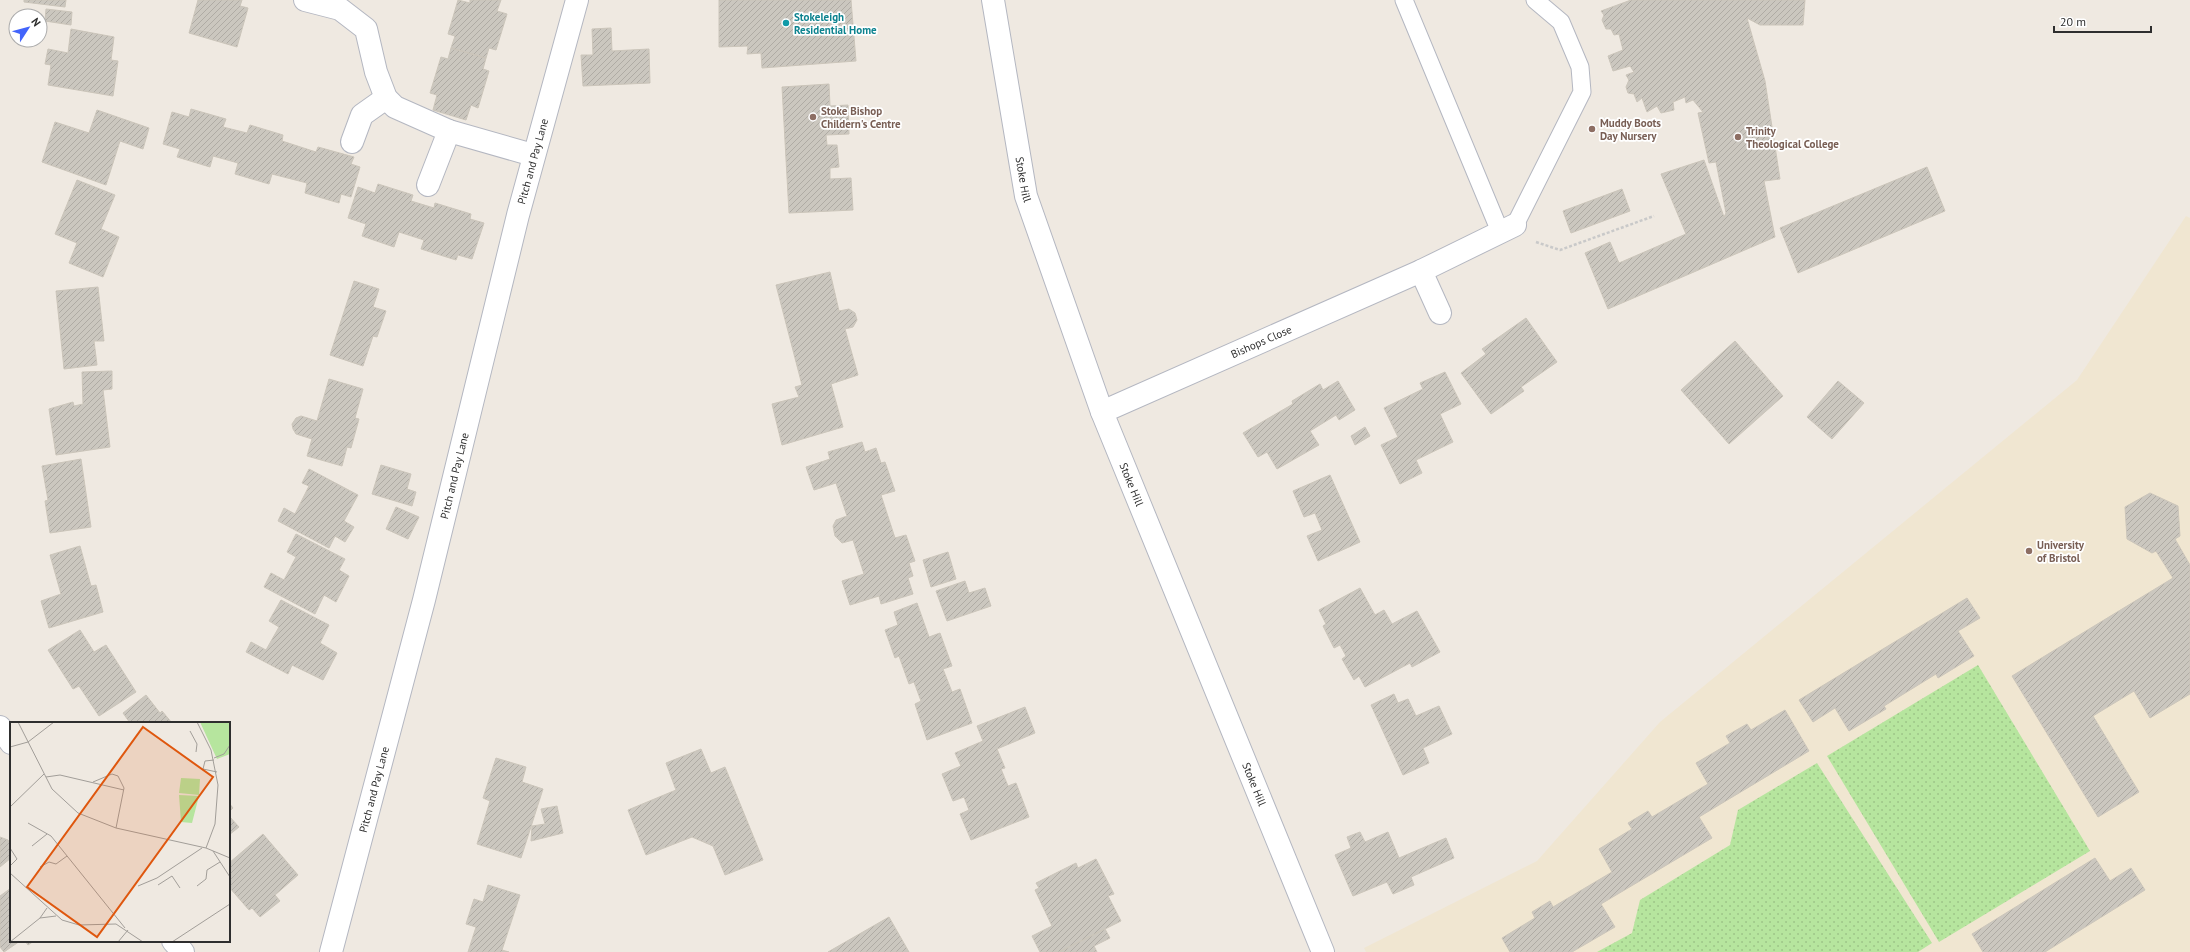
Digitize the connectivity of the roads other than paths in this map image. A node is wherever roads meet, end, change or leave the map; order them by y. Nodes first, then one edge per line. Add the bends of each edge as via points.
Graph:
1 (305, 0) edge
2 (576, 0) edge
3 (993, 0) edge
4 (1404, 0) edge
5 (1535, 0) edge
6 (386, 98) junction
7 (449, 131) junction
8 (352, 142) dead end
9 (534, 155) junction
10 (428, 185) dead end
11 (1508, 230) junction
12 (1421, 271) junction
13 (1440, 313) dead end
14 (1102, 412) junction
15 (0, 727) edge
16 (10, 742) edge
17 (174, 942) edge
18 (183, 952) edge
19 (331, 952) edge
20 (1323, 952) edge

1 - 6 street via 340,9 366,29 376,72
2 - 9 street, Pitch and Pay Lane
3 - 14 street, Stoke Hill via 1026,196
4 - 11 lane
5 - 11 lane via 1561,22 1580,67 1582,92
6 - 7 street via 395,107
6 - 8 street via 362,115
7 - 9 street
7 - 10 street
9 - 19 street, Pitch and Pay Lane via 424,600
11 - 12 street, Bishops Close
12 - 13 street
12 - 14 street, Bishops Close
14 - 20 street, Stoke Hill
15 - 16 street
17 - 18 street

